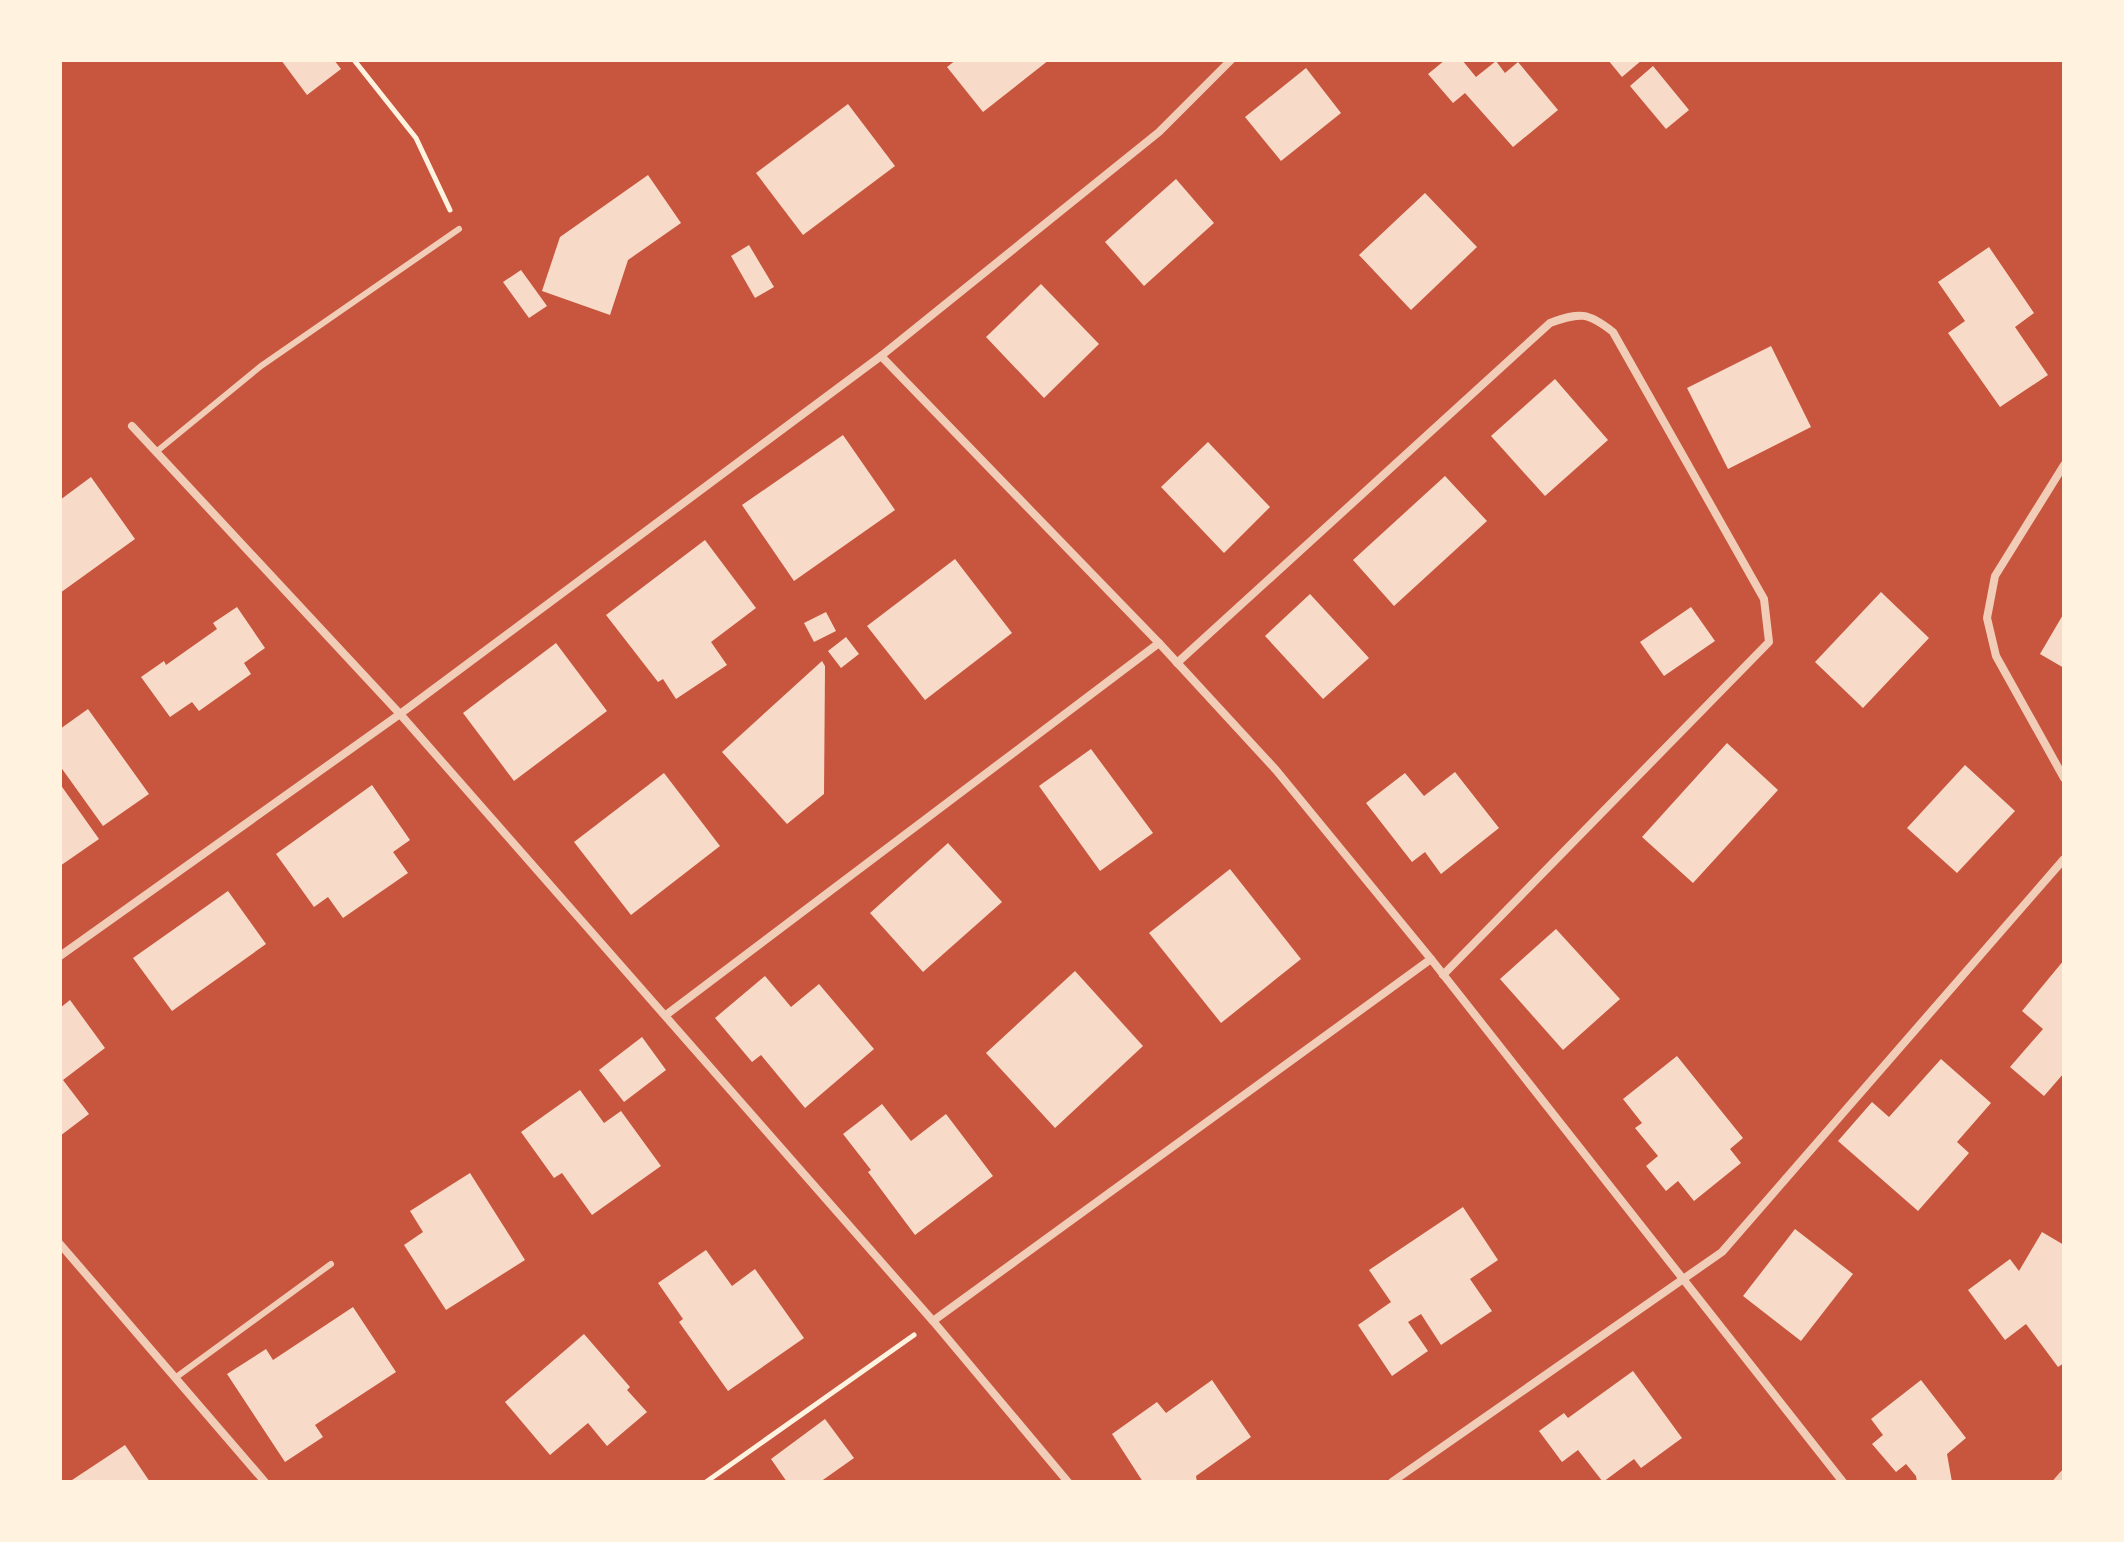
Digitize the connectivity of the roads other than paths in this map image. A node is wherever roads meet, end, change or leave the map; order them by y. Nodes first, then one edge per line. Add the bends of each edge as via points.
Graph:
1 (1231, 60) edge
2 (459, 229) road end
3 (881, 356) junction
4 (132, 426) dead end
5 (156, 452) junction
6 (2064, 465) edge
7 (1159, 643) junction
8 (1177, 663) junction
9 (400, 714) junction
10 (2064, 778) edge
11 (2064, 859) edge
12 (60, 956) edge
13 (1431, 959) junction
14 (1443, 975) junction
15 (666, 1015) junction
16 (60, 1244) edge
17 (331, 1264) dead end
18 (1681, 1280) junction
19 (933, 1321) junction
20 (175, 1378) junction
21 (2064, 1474) edge
22 (265, 1482) edge
23 (1068, 1482) edge
24 (1392, 1482) edge
25 (1843, 1482) edge
26 (2057, 1482) edge

1 - 3 street via 1159,132
2 - 5 lane via 261,366
3 - 7 street
3 - 9 street
4 - 5 street
5 - 9 street
6 - 10 street via 1995,576 1987,618 1996,656
7 - 8 street
7 - 15 street
8 - 13 street via 1276,770
8 - 14 street via 1550,323 1574,314 1595,318 1613,332 1764,599 1769,642
9 - 12 street
9 - 15 street
11 - 18 street via 1722,1252
13 - 14 street
13 - 19 street
14 - 18 street
15 - 19 street
16 - 20 street
17 - 20 lane
18 - 24 street
18 - 25 street
19 - 23 street
20 - 22 street
21 - 26 street

